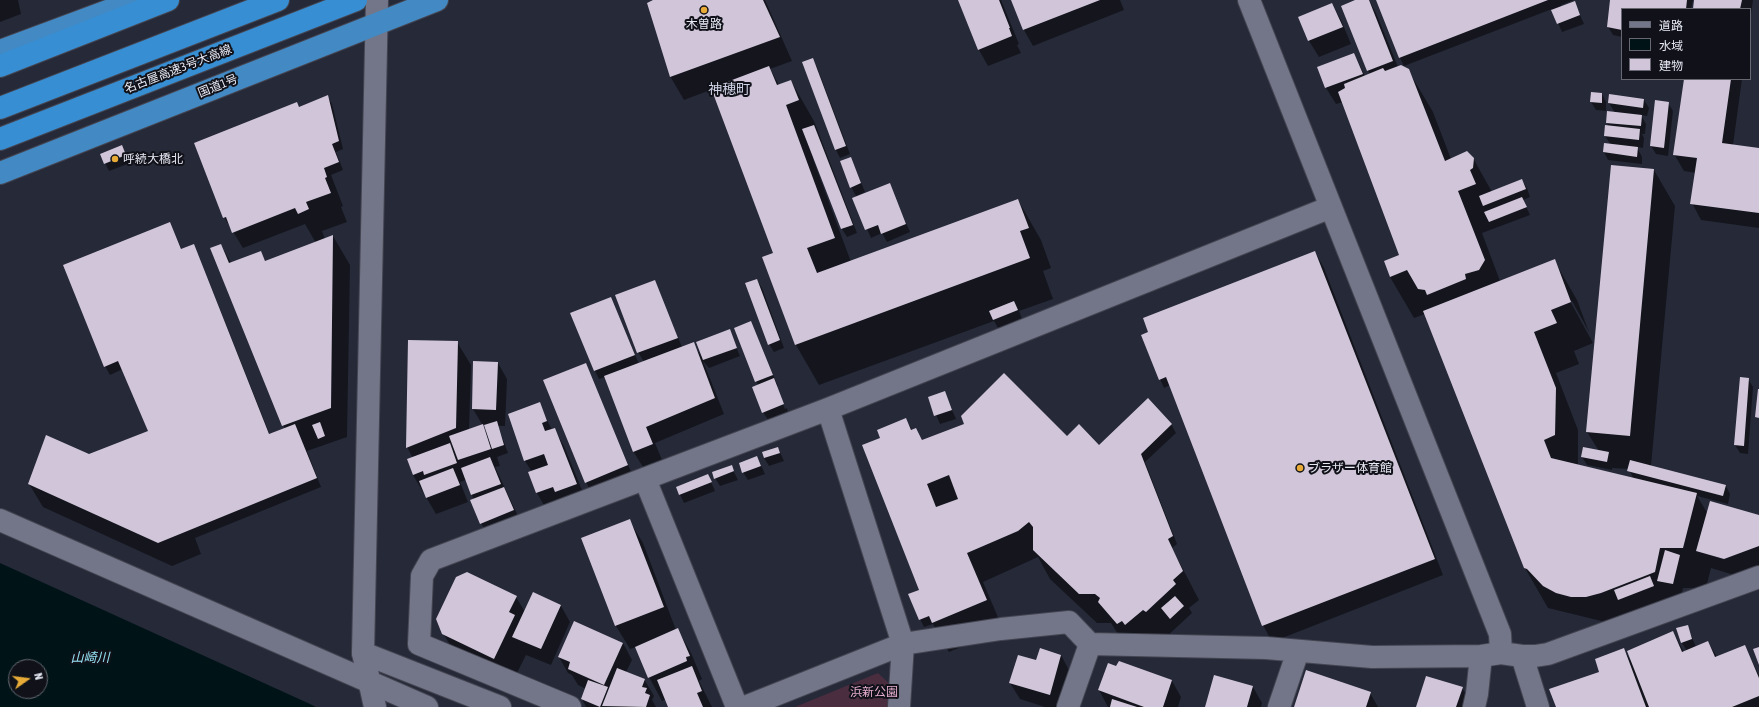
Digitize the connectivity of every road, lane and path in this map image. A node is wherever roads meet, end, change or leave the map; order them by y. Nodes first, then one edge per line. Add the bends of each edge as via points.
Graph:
1 (137, 0) edge
2 (168, 0) edge
3 (278, 0) edge
4 (356, 0) edge
5 (377, 0) edge
6 (436, 0) edge
7 (1249, 0) edge
8 (377, 24) junction
9 (0, 52) edge
10 (0, 66) edge
11 (0, 108) edge
12 (0, 139) edge
13 (0, 173) edge
14 (1331, 207) junction
15 (828, 409) junction
16 (645, 478) junction
17 (0, 520) edge
18 (1759, 576) edge
19 (903, 644) junction
20 (1090, 644) junction
21 (1298, 651) junction
22 (363, 653) junction
23 (1502, 655) junction
24 (372, 695) edge
25 (427, 707) edge
26 (500, 707) edge
27 (570, 707) edge
28 (737, 707) edge
29 (745, 707) edge
30 (899, 707) edge
31 (1068, 707) edge
32 (1279, 707) edge
33 (1474, 707) edge
34 (1538, 707) edge

1 - 9 highway
2 - 10 highway
3 - 11 highway
4 - 12 highway, 名古屋高速3号大高線
5 - 8 street
6 - 8 highway, 国道1号
7 - 14 street
8 - 13 highway, 国道1号
8 - 22 street
14 - 15 street
14 - 23 street via 1500,634
15 - 16 street
15 - 19 street
16 - 27 street via 431,560 422,576 419,644
16 - 28 street
17 - 24 street
18 - 23 street via 1548,654
19 - 20 street via 1069,622
19 - 29 street
19 - 30 street
20 - 21 street
20 - 31 street
21 - 23 street via 1372,657
21 - 32 street
22 - 24 street
22 - 26 street
23 - 33 street via 1477,694
23 - 34 street
24 - 25 street

